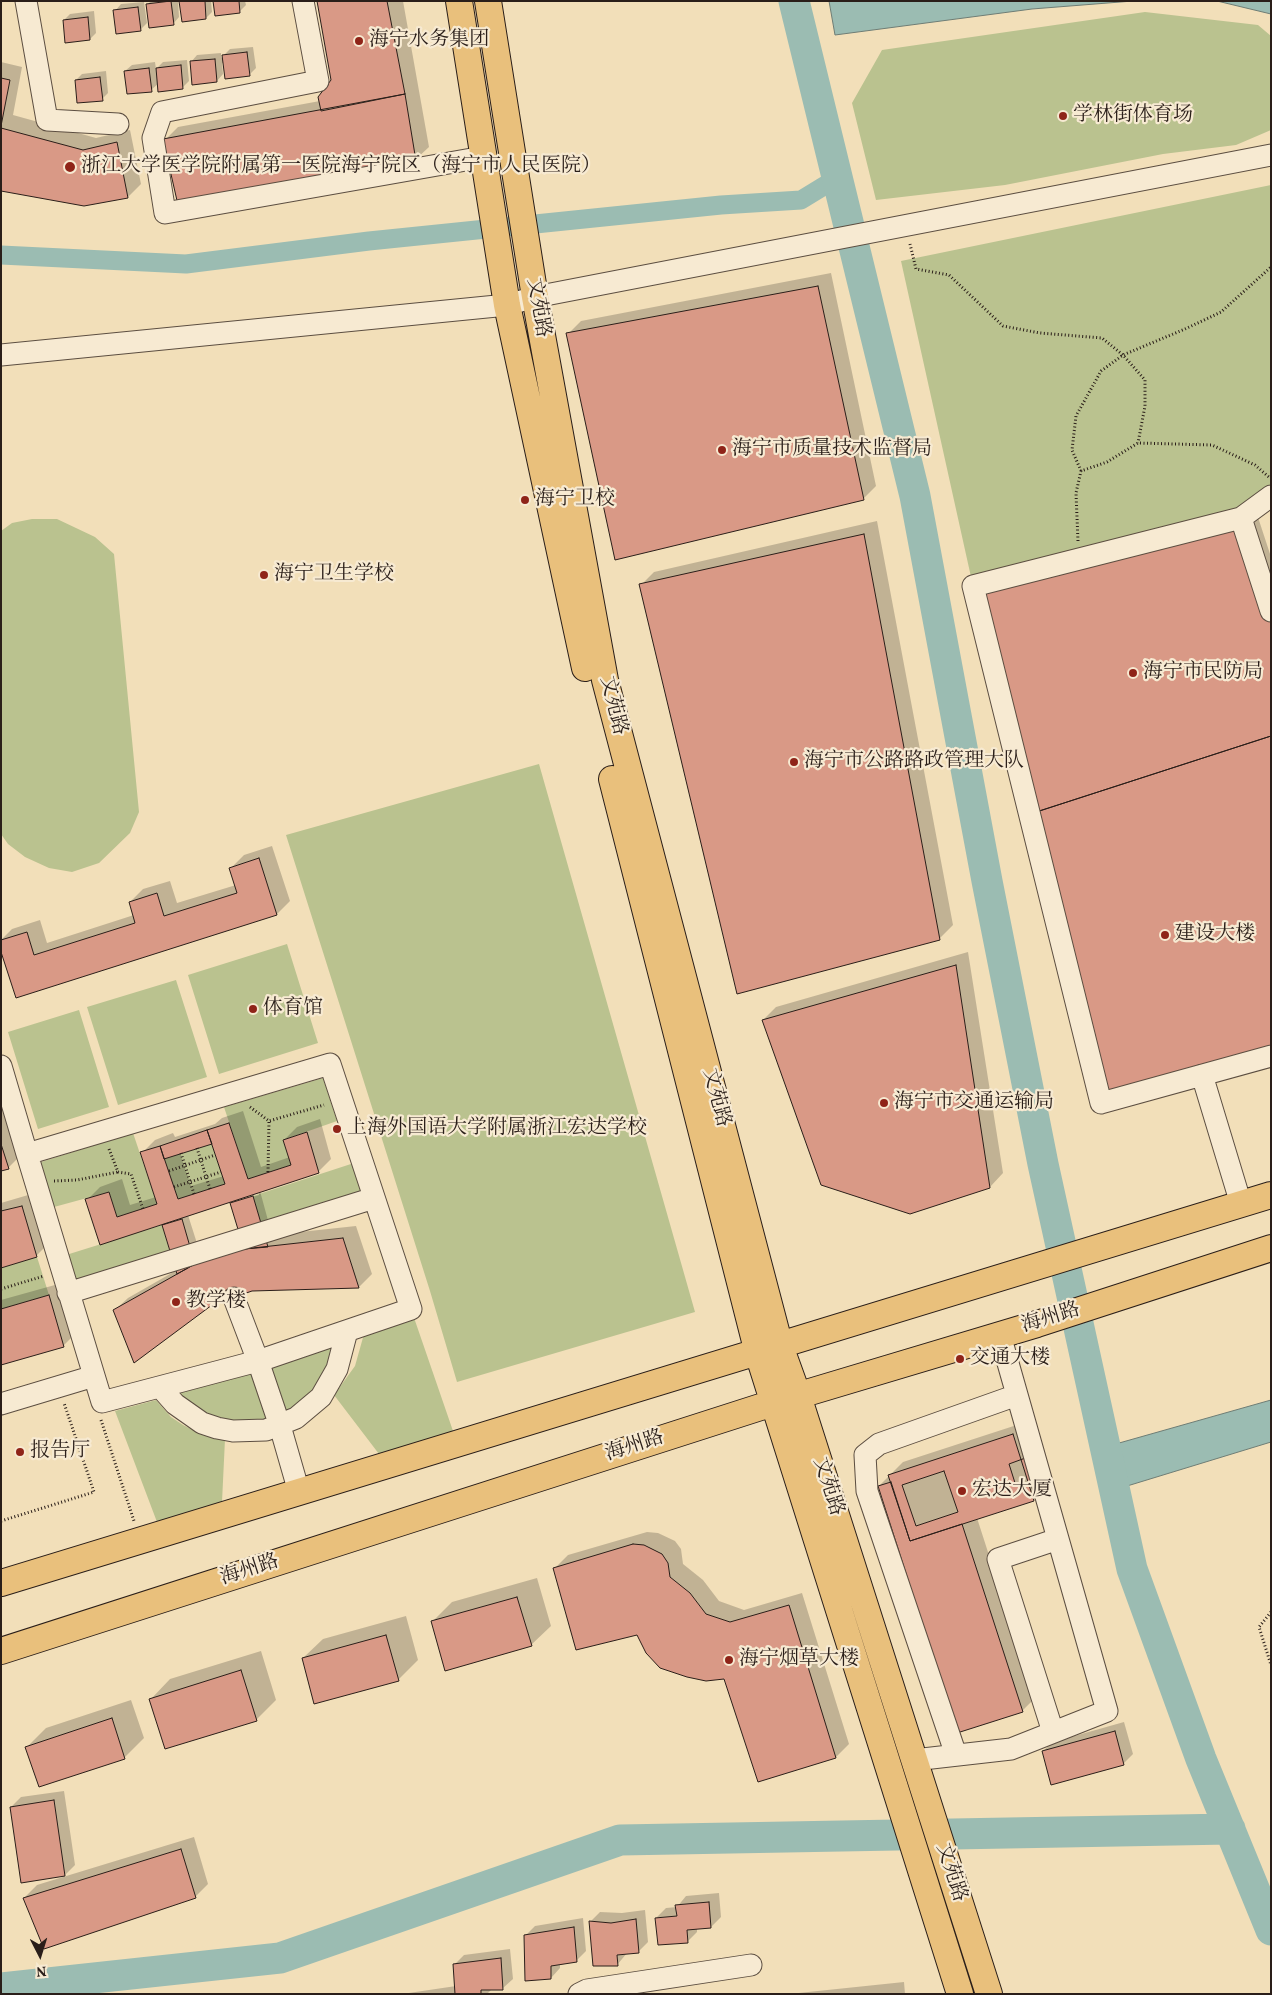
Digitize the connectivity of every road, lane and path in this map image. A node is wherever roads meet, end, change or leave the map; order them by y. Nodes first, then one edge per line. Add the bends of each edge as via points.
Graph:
1 (26, 1) edge
2 (303, 1) edge
3 (459, 1) edge
4 (488, 1) edge
5 (118, 124) dead end
6 (1271, 155) edge
7 (483, 156) junction
8 (898, 227) junction
9 (1271, 267) edge
10 (535, 297) junction
11 (507, 305) junction
12 (1123, 354) junction
13 (1, 355) edge
14 (1138, 443) junction
15 (1081, 471) junction
16 (1271, 479) edge
17 (1271, 496) edge
18 (1241, 518) junction
19 (1080, 559) junction
20 (1271, 610) edge
21 (1271, 1056) edge
22 (1, 1066) edge
23 (1202, 1075) junction
24 (231, 1093) junction
25 (342, 1100) junction
26 (269, 1121) junction
27 (102, 1132) junction
28 (197, 1148) dead end
29 (27, 1154) junction
30 (181, 1154) dead end
31 (216, 1156) dead end
32 (169, 1171) dead end
33 (118, 1172) junction
34 (221, 1172) dead end
35 (268, 1172) dead end
36 (36, 1183) junction
37 (174, 1187) dead end
38 (210, 1189) dead end
39 (194, 1194) dead end
40 (1271, 1195) edge
41 (374, 1198) junction
42 (1241, 1204) junction
43 (143, 1209) dead end
44 (1271, 1248) edge
45 (62, 1271) junction
46 (1, 1289) edge
47 (68, 1293) junction
48 (234, 1298) dead end
49 (347, 1331) junction
50 (1000, 1335) junction
51 (769, 1350) junction
52 (258, 1361) junction
53 (94, 1376) junction
54 (1017, 1395) junction
55 (798, 1396) junction
56 (63, 1400) dead end
57 (773, 1403) junction
58 (1, 1404) edge
59 (100, 1419) dead end
60 (280, 1426) junction
61 (299, 1492) junction
62 (1, 1521) edge
63 (136, 1528) dead end
64 (1058, 1539) junction
65 (1, 1583) edge
66 (1271, 1612) edge
67 (1, 1651) edge
68 (1271, 1665) edge
69 (1053, 1732) junction
70 (956, 1755) junction
71 (916, 1766) junction
72 (750, 1965) dead end
73 (585, 1993) edge
74 (960, 1994) edge
75 (989, 1994) edge

1 - 5 street via 47,120
2 - 7 street via 318,81 162,112 153,138 165,213
3 - 7 main road, 文苑路
4 - 10 main road, 文苑路
6 - 8 street
7 - 11 main road, 文苑路
8 - 10 street
8 - 12 path via 916,269 949,275 1003,326 1102,338
9 - 12 path via 1222,312
10 - 11 street
10 - 51 main road, 文苑路 via 605,680
11 - 13 street
11 - 51 main road, 文苑路 via 591,697
12 - 14 path via 1145,380 1145,406
12 - 15 path via 1101,371 1076,416 1072,450
14 - 15 path via 1107,462
14 - 16 path via 1212,445 1255,465
15 - 19 path via 1076,493
17 - 18 street
18 - 19 street
18 - 20 street
19 - 23 street via 972,586 1102,1103
21 - 23 street
22 - 29 street
23 - 42 street
24 - 25 street via 330,1064
24 - 26 path
24 - 27 street
25 - 26 path
25 - 41 street
26 - 35 path
27 - 29 street
27 - 33 path
28 - 38 path
29 - 36 street
30 - 39 path
31 - 32 path
33 - 36 path
33 - 43 path via 131,1174
34 - 37 path
36 - 45 street
40 - 42 main road
41 - 47 street
41 - 49 street via 411,1309
42 - 51 main road
44 - 50 main road, 海州路
45 - 46 path
45 - 47 street
47 - 53 street
48 - 52 street
49 - 52 street
49 - 60 street via 337,1369 321,1397 303,1413
50 - 54 street
50 - 55 main road, 海州路
51 - 55 main road, 文苑路
51 - 57 main road, 文苑路
51 - 61 main road
52 - 53 street via 102,1402
52 - 60 street
52 - 60 street via 160,1387 188,1414 217,1428 250,1432
53 - 58 street
54 - 64 street
54 - 70 street via 879,1444 865,1455 867,1491
55 - 57 main road, 海州路
55 - 71 main road, 文苑路
56 - 62 path via 94,1492
57 - 67 main road, 海州路
57 - 74 main road, 文苑路
59 - 63 path
60 - 61 street
61 - 65 main road
64 - 69 street via 1108,1711
64 - 69 street via 998,1559
66 - 68 path via 1259,1627
69 - 70 street via 1011,1749
70 - 71 street
71 - 75 main road, 文苑路
72 - 73 street

